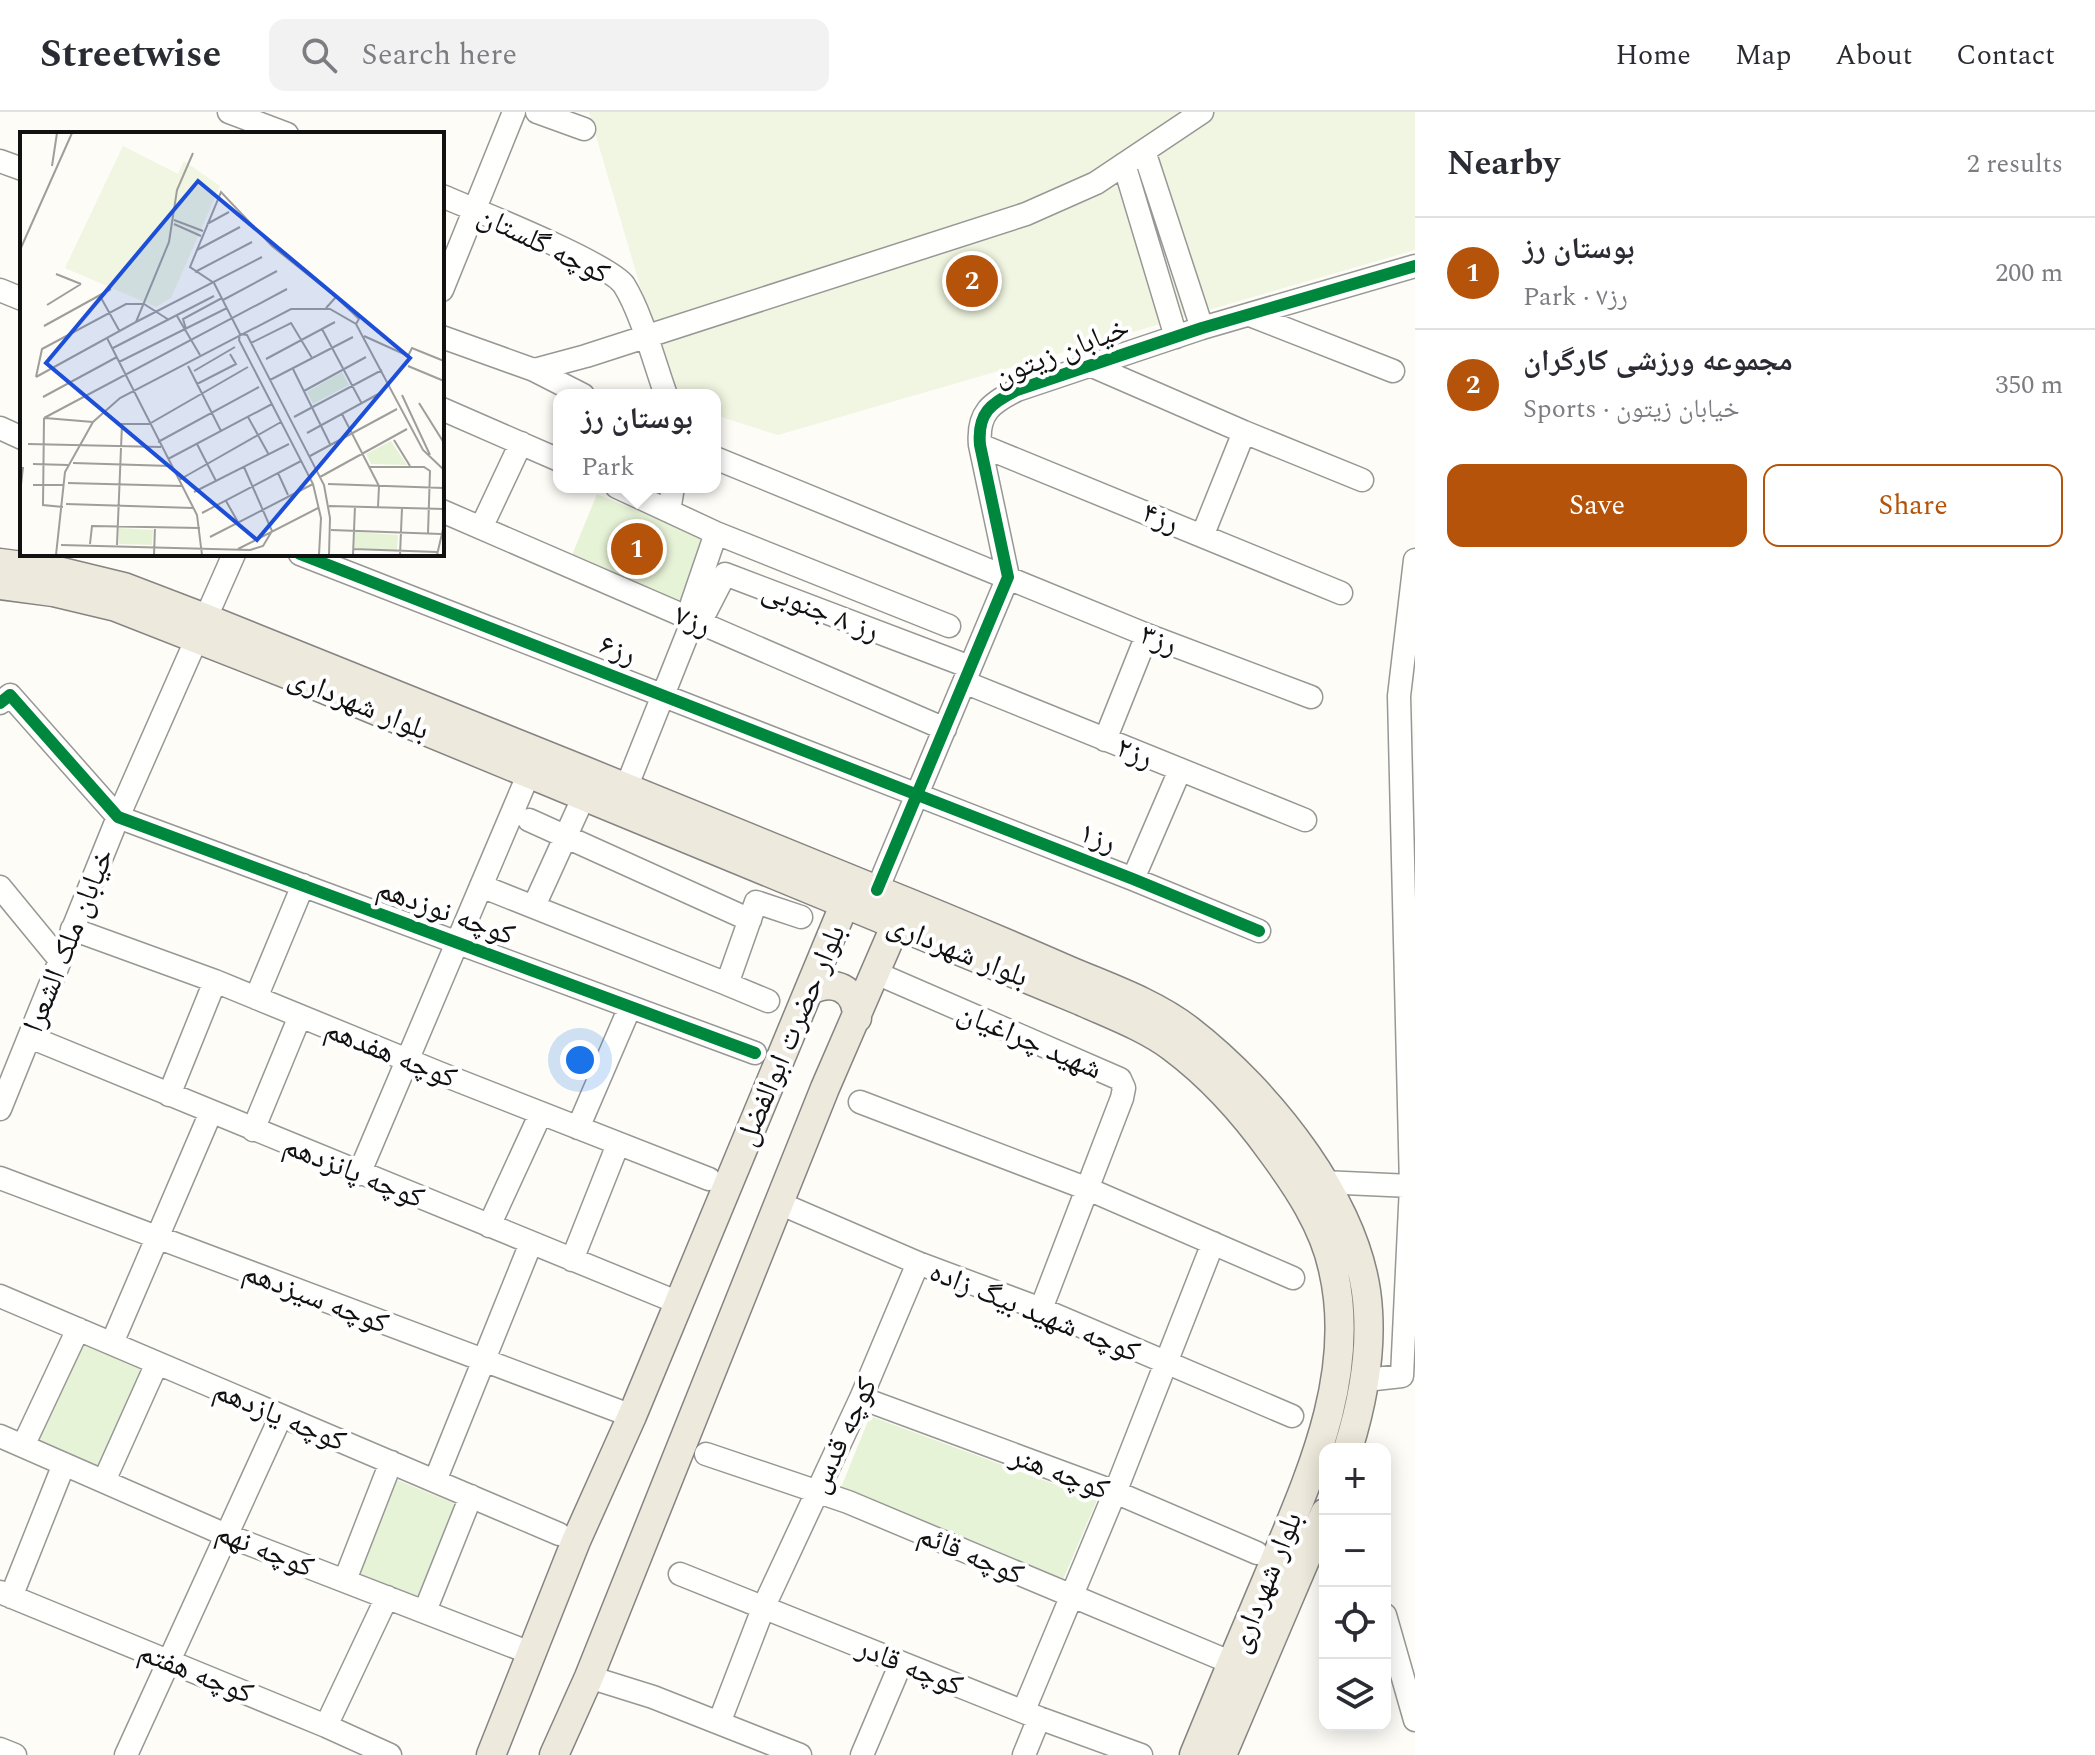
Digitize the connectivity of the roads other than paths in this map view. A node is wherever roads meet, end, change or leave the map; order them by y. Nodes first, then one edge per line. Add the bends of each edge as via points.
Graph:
1 (514, 112) edge
2 (537, 112) edge
3 (1202, 112) edge
4 (241, 114) edge
5 (584, 129) dead end
6 (282, 132) edge
7 (1144, 151) junction
8 (0, 161) edge
9 (1124, 164) junction
10 (20, 168) edge
11 (444, 197) edge
12 (475, 211) junction
13 (1415, 266) edge
14 (444, 285) edge
15 (0, 290) edge
16 (20, 298) edge
17 (1250, 315) junction
18 (1202, 328) junction
19 (1176, 337) junction
20 (444, 338) edge
21 (646, 338) junction
22 (1090, 365) junction
23 (534, 370) junction
24 (1393, 371) dead end
25 (571, 389) edge
26 (664, 389) edge
27 (444, 410) edge
28 (0, 428) edge
29 (1244, 432) junction
30 (20, 437) edge
31 (521, 443) junction
32 (980, 445) junction
33 (553, 457) edge
34 (721, 460) edge
35 (1362, 480) dead end
36 (630, 493) edge
37 (672, 493) edge
38 (669, 511) junction
39 (444, 512) edge
40 (481, 528) junction
41 (716, 533) junction
42 (1203, 534) junction
43 (233, 556) edge
44 (305, 556) edge
45 (1415, 560) edge
46 (0, 563) edge
47 (1008, 577) junction
48 (0, 585) edge
49 (1341, 593) dead end
50 (693, 620) junction
51 (949, 626) dead end
52 (201, 629) junction
53 (1147, 635) junction
54 (967, 675) junction
55 (662, 694) junction
56 (1311, 697) dead end
57 (5, 699) edge
58 (945, 729) junction
59 (1105, 740) junction
60 (1180, 770) junction
61 (529, 773) junction
62 (626, 788) junction
63 (917, 795) junction
64 (584, 796) junction
65 (118, 817) junction
66 (529, 820) dead end
67 (1305, 820) dead end
68 (566, 837) junction
69 (1133, 879) junction
70 (303, 885) junction
71 (481, 886) junction
72 (0, 887) edge
73 (877, 890) junction
74 (845, 903) junction
75 (534, 906) junction
76 (801, 917) dead end
77 (750, 920) junction
78 (896, 924) junction
79 (72, 929) junction
80 (1259, 931) dead end
81 (457, 943) junction
82 (60, 960) junction
83 (876, 973) junction
84 (215, 981) junction
85 (727, 984) junction
86 (809, 991) junction
87 (256, 998) junction
88 (768, 1001) dead end
89 (630, 1007) junction
90 (300, 1016) junction
91 (857, 1018) junction
92 (30, 1037) junction
93 (755, 1053) dead end
94 (407, 1060) junction
95 (5, 1074) edge
96 (169, 1095) junction
97 (860, 1102) dead end
98 (0, 1109) edge
99 (211, 1112) junction
100 (541, 1113) junction
101 (578, 1128) junction
102 (253, 1130) junction
103 (618, 1144) junction
104 (359, 1174) junction
105 (0, 1178) edge
106 (709, 1179) dead end
107 (1322, 1182) junction
108 (1411, 1186) junction
109 (1088, 1189) junction
110 (779, 1203) junction
111 (489, 1226) junction
112 (157, 1237) junction
113 (531, 1243) junction
114 (1213, 1243) junction
115 (572, 1260) junction
116 (918, 1263) junction
117 (1293, 1278) dead end
118 (0, 1296) edge
119 (679, 1303) junction
120 (1041, 1309) junction
121 (78, 1329) junction
122 (112, 1343) junction
123 (484, 1360) junction
124 (157, 1363) junction
125 (1165, 1364) junction
126 (1366, 1380) junction
127 (861, 1398) junction
128 (281, 1416) junction
129 (632, 1416) junction
130 (1292, 1416) dead end
131 (0, 1436) edge
132 (1350, 1443) edge
133 (23, 1446) junction
134 (706, 1454) dead end
135 (391, 1462) junction
136 (64, 1464) junction
137 (104, 1481) junction
138 (435, 1481) junction
139 (817, 1492) junction
140 (1115, 1492) junction
141 (471, 1496) junction
142 (1324, 1515) edge
143 (559, 1534) dead end
144 (226, 1535) junction
145 (1257, 1553) dead end
146 (680, 1574) dead end
147 (345, 1580) junction
148 (5, 1594) edge
149 (1073, 1596) junction
150 (387, 1597) junction
151 (764, 1606) junction
152 (425, 1611) junction
153 (1391, 1636) edge
154 (533, 1654) junction
155 (169, 1660) junction
156 (901, 1663) junction
157 (1244, 1668) junction
158 (589, 1677) junction
159 (1032, 1714) junction
160 (1415, 1720) edge
161 (719, 1723) junction
162 (326, 1726) junction
163 (0, 1749) edge
164 (15, 1755) edge
165 (126, 1755) edge
166 (390, 1755) edge
167 (491, 1755) edge
168 (554, 1755) edge
169 (800, 1755) edge
170 (862, 1755) edge
171 (1024, 1755) edge
172 (1141, 1755) edge
173 (1194, 1755) edge
174 (1222, 1755) edge

1 - 12 street
2 - 5 street
3 - 7 street
4 - 6 street
7 - 9 street
7 - 18 street
8 - 10 street
9 - 19 street
9 - 21 street via 1096,183 1026,214
11 - 12 street, کوچه گلستان
12 - 14 street
12 - 21 street, کوچه گلستان via 574,253 623,283
13 - 17 street, خیابان زیتون
15 - 16 street
17 - 18 street, خیابان زیتون
17 - 24 street
18 - 19 street, خیابان زیتون
19 - 22 street, خیابان زیتون
20 - 23 street
21 - 23 street
21 - 26 street, کوچه گلستان
22 - 29 street
22 - 32 street, خیابان زیتون via 992,403 979,427
23 - 25 street
27 - 31 street
28 - 30 street
29 - 35 street
29 - 42 street
31 - 33 street
31 - 40 street
32 - 42 street, رز۴
32 - 47 street, خیابان زیتون
34 - 47 street, رز۳
36 - 38 street
37 - 38 street
38 - 41 street
39 - 40 street, رز۷
40 - 50 street, رز۷
41 - 50 street via 692,603
41 - 51 street
42 - 49 street, رز۴
43 - 52 street, خیابان ملک الشعرا
44 - 55 street, رز۶
45 - 108 street via 1399,696
46 - 52 main road, بلوار شهرداری via 124,587
47 - 53 street, رز۳
47 - 54 street
48 - 52 main road, بلوار شهرداری via 53,592
50 - 54 street, رز ۸ جنوبی via 706,611 725,574
50 - 55 street
50 - 58 street, رز۷
52 - 61 main road, بلوار شهرداری via 297,678
52 - 62 main road, بلوار شهرداری
52 - 65 street, خیابان ملک الشعرا
53 - 56 street, رز۳
53 - 59 street
54 - 58 street
54 - 59 street, رز۲
55 - 62 street
55 - 63 street, رز۶
57 - 65 street
58 - 63 street
59 - 60 street, رز۲
60 - 67 street, رز۲
60 - 69 street
61 - 64 main road, بلوار شهرداری
61 - 71 street
62 - 73 main road, بلوار شهرداری
63 - 69 street, رز۱
63 - 73 street
64 - 68 street
64 - 74 main road, بلوار شهرداری
65 - 70 street, کوچه نوزدهم
65 - 79 street, خیابان ملک الشعرا
66 - 68 street
68 - 75 street
68 - 77 street
69 - 80 street, رز۱
70 - 81 street, کوچه نوزدهم
70 - 87 street
71 - 75 street
71 - 81 street
72 - 82 street
73 - 74 main road, بلوار حضرت ابوالفضل
73 - 78 main road, بلوار حضرت ابوالفضل
73 - 107 main road, بلوار شهرداری via 1143,1002 1186,1027 1272,1112
74 - 78 main road, بلوار شهرداری
74 - 86 main road, بلوار حضرت ابوالفضل
75 - 85 street
76 - 77 street via 756,902
77 - 85 street
78 - 83 main road, بلوار حضرت ابوالفضل
78 - 157 main road, بلوار شهرداری via 1135,1025 1172,1047 1254,1127 1315,1220 1333,1267 1338,1374 1324,1433
79 - 82 street, خیابان ملک الشعرا
79 - 84 street, کوچه هفدهم
81 - 89 street, کوچه نوزدهم
81 - 94 street
82 - 92 street, خیابان ملک الشعرا
83 - 91 main road, بلوار حضرت ابوالفضل
83 - 109 street, شهید چراغیان via 1120,1079 1122,1098
84 - 87 street, کوچه هفدهم
84 - 96 street
85 - 88 street
86 - 91 main road via 826,984 841,987 854,999
86 - 119 main road, بلوار حضرت ابوالفضل
87 - 90 street, کوچه هفدهم
89 - 93 street, کوچه نوزدهم
89 - 101 street
90 - 94 street, کوچه هفدهم
90 - 102 street
91 - 110 main road, بلوار حضرت ابوالفضل
92 - 95 street, خیابان ملک الشعرا
92 - 96 street, کوچه پانزدهم
94 - 100 street, کوچه هفدهم
94 - 104 street
95 - 98 street, خیابان ملک الشعرا
96 - 99 street, کوچه پانزدهم
97 - 109 street
99 - 102 street, کوچه پانزدهم
99 - 112 street
100 - 101 street, کوچه هفدهم
100 - 111 street
101 - 103 street, کوچه هفدهم
102 - 104 street, کوچه پانزدهم
103 - 106 street, کوچه هفدهم
103 - 115 street
104 - 111 street, کوچه پانزدهم
105 - 112 street, کوچه سیزدهم
107 - 108 street
107 - 126 main road, بلوار شهرداری via 1358,1254 1368,1309
108 - 126 street via 1402,1376
109 - 114 street
109 - 120 street
110 - 116 street, کوچه شهید بیگ زاده
110 - 158 main road, بلوار حضرت ابوالفضل
111 - 113 street, کوچه پانزدهم
112 - 122 street
112 - 123 street, کوچه سیزدهم
113 - 115 street, کوچه پانزدهم
113 - 123 street
114 - 117 street
114 - 125 street
115 - 119 street, کوچه پانزدهم
116 - 120 street, کوچه شهید بیگ زاده
116 - 127 street, کوچه قدس
118 - 121 street, کوچه یازدهم
119 - 129 main road, بلوار حضرت ابوالفضل
120 - 125 street, کوچه شهید بیگ زاده
121 - 122 street, کوچه یازدهم
121 - 133 street
122 - 124 street, کوچه یازدهم
123 - 129 street, کوچه سیزدهم
123 - 138 street
124 - 128 street, کوچه یازدهم
124 - 137 street
125 - 130 street, کوچه شهید بیگ زاده
125 - 140 street
126 - 132 main road, بلوار شهرداری
127 - 139 street, کوچه قدس
127 - 140 street, کوچه هنر
128 - 135 street, کوچه یازدهم
128 - 144 street
129 - 154 main road, بلوار حضرت ابوالفضل
131 - 133 street, کوچه نهم
133 - 136 street, کوچه نهم
134 - 139 street, کوچه قائم
135 - 138 street, کوچه یازدهم
135 - 147 street
136 - 137 street, کوچه نهم
136 - 148 street
137 - 144 street, کوچه نهم
138 - 141 street, کوچه یازدهم
139 - 149 street, کوچه قائم
139 - 151 street, کوچه قدس
140 - 145 street, کوچه هنر
140 - 149 street
141 - 143 street, کوچه یازدهم
141 - 152 street
142 - 157 main road, بلوار شهرداری
144 - 147 street, کوچه نهم
144 - 155 street
146 - 151 street, کوچه قادر
147 - 150 street, کوچه نهم
148 - 155 street, کوچه هفتم
149 - 157 street, کوچه قائم
149 - 159 street
150 - 152 street, کوچه نهم
150 - 162 street
151 - 156 street, کوچه قادر
151 - 161 street, کوچه قدس
152 - 154 street, کوچه نهم
153 - 160 street
154 - 167 main road, بلوار حضرت ابوالفضل
155 - 162 street, کوچه هفتم
155 - 165 street
156 - 159 street, کوچه قادر
156 - 170 street
157 - 173 main road, بلوار شهرداری
157 - 174 main road, بلوار شهرداری
158 - 161 street
158 - 168 main road, بلوار حضرت ابوالفضل
159 - 171 street
159 - 172 street, کوچه قادر
161 - 169 street
162 - 166 street, کوچه هفتم
163 - 164 street

